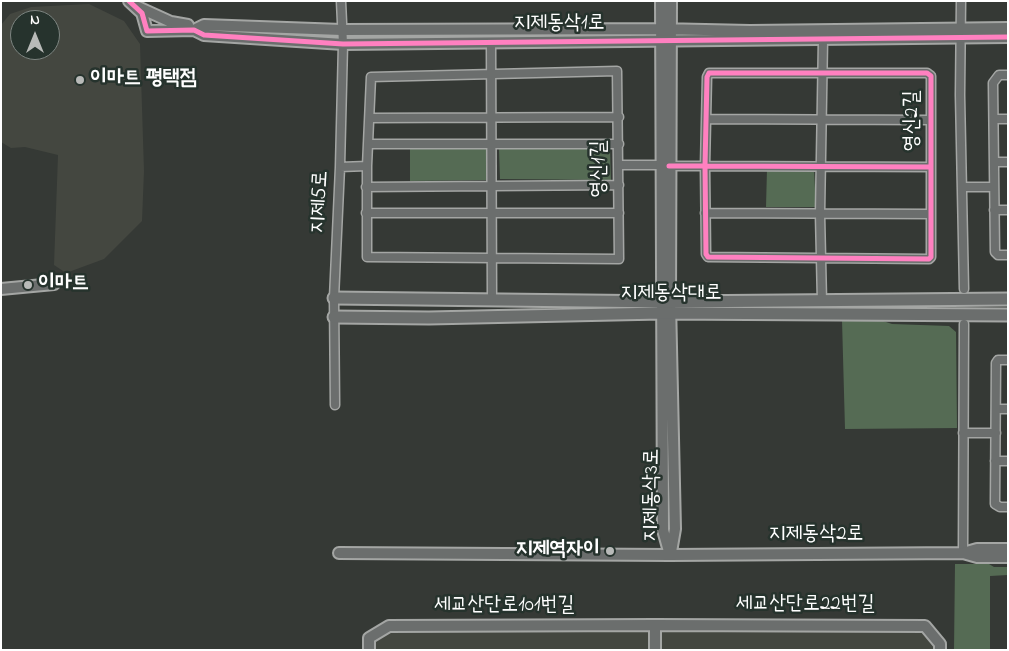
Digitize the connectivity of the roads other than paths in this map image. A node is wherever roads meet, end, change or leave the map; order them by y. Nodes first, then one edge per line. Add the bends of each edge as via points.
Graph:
1 (341, 1) edge
2 (660, 1) edge
3 (670, 1) edge
4 (961, 1) edge
5 (131, 3) edge
6 (204, 25) junction
7 (1008, 28) edge
8 (665, 29) junction
9 (194, 30) junction
10 (342, 30) junction
11 (961, 34) junction
12 (1008, 37) edge
13 (822, 40) junction
14 (665, 41) junction
15 (491, 42) junction
16 (343, 44) junction
17 (821, 73) junction
18 (492, 74) junction
19 (1008, 75) edge
20 (492, 117) junction
21 (619, 117) junction
22 (370, 118) junction
23 (706, 119) junction
24 (821, 119) junction
25 (994, 119) junction
26 (1008, 119) edge
27 (930, 120) junction
28 (368, 144) junction
29 (492, 144) junction
30 (619, 144) junction
31 (994, 162) junction
32 (1008, 162) edge
33 (619, 165) junction
34 (664, 165) junction
35 (367, 166) junction
36 (705, 166) junction
37 (340, 167) junction
38 (820, 167) junction
39 (930, 167) junction
40 (619, 185) junction
41 (492, 186) junction
42 (366, 187) junction
43 (962, 187) junction
44 (994, 187) junction
45 (994, 210) junction
46 (1008, 210) edge
47 (366, 212) junction
48 (492, 213) junction
49 (619, 213) junction
50 (706, 213) junction
51 (820, 214) junction
52 (930, 214) junction
53 (1008, 255) edge
54 (492, 258) junction
55 (822, 258) junction
56 (54, 284) dead end
57 (1, 289) edge
58 (964, 289) junction
59 (334, 298) junction
60 (946, 298) junction
61 (987, 299) junction
62 (1008, 299) edge
63 (492, 300) junction
64 (822, 302) junction
65 (665, 308) junction
66 (949, 315) junction
67 (981, 315) junction
68 (1008, 316) edge
69 (334, 317) junction
70 (964, 324) junction
71 (1008, 360) edge
72 (335, 405) dead end
73 (996, 409) junction
74 (1008, 409) edge
75 (963, 433) junction
76 (996, 433) junction
77 (995, 461) junction
78 (1008, 461) edge
79 (1008, 507) edge
80 (1008, 549) edge
81 (339, 553) dead end
82 (962, 553) junction
83 (670, 555) junction
84 (1008, 557) edge
85 (655, 625) junction
86 (369, 650) edge
87 (655, 650) edge
88 (940, 650) edge

1 - 10 street, 지제5로
2 - 8 street, 지제동삭3로
3 - 8 street, 지제동삭3로
4 - 11 street
5 - 6 street via 171,22
5 - 9 street, 지제동삭1로 via 142,14 147,31
6 - 9 street, 지제동삭1로
6 - 10 street, 지제동삭1로
7 - 11 street, 지제동삭1로
8 - 10 street, 지제동삭1로
8 - 11 street, 지제동삭1로
8 - 14 street, 지제동삭3로
9 - 16 street, 지제동삭1로 via 204,34
10 - 16 street, 지제5로
11 - 12 street, 지제동삭1로
11 - 13 street, 지제동삭1로
11 - 43 street
13 - 14 street, 지제동삭1로
13 - 17 street
14 - 15 street, 지제동삭1로
14 - 34 street, 지제동삭3로
15 - 16 street, 지제동삭1로
15 - 18 street
16 - 37 street, 지제5로
17 - 23 street, 영신2길 via 709,73
17 - 24 street
17 - 27 street, 영신2길 via 928,74
18 - 20 street
18 - 21 street, 영신1길 via 617,71
18 - 22 street, 영신1길 via 371,77
19 - 25 street via 999,75 994,83
20 - 21 street
20 - 22 street
20 - 29 street
21 - 30 street, 영신1길
22 - 28 street, 영신1길
23 - 24 street
23 - 36 street, 영신2길
24 - 27 street
24 - 38 street
25 - 26 street
25 - 31 street
27 - 39 street, 영신2길
28 - 29 street
28 - 35 street, 영신1길
29 - 30 street
29 - 41 street
30 - 33 street, 영신1길
31 - 32 street
31 - 44 street
33 - 34 street
33 - 40 street, 영신1길
34 - 36 street
34 - 65 street, 지제동삭3로
35 - 37 street
35 - 42 street, 영신1길
36 - 38 street
36 - 50 street, 영신2길
37 - 59 street, 지제5로
38 - 39 street
38 - 51 street
39 - 52 street, 영신2길
40 - 41 street
40 - 49 street, 영신1길
41 - 42 street
41 - 48 street
42 - 47 street, 영신1길
43 - 44 street
43 - 58 street
44 - 45 street
45 - 46 street
45 - 53 street via 995,252
47 - 48 street
47 - 54 street, 영신1길 via 367,257
48 - 49 street
48 - 54 street
49 - 54 street, 영신1길 via 619,259
50 - 51 street
50 - 55 street, 영신2길 via 708,257
51 - 52 street
51 - 55 street
52 - 55 street, 영신2길 via 929,259
54 - 63 street
55 - 64 street
56 - 57 street
58 - 60 street
58 - 61 street
59 - 63 main road, 지제동삭대로
59 - 69 street, 지제5로
60 - 61 main road, 지제동삭대로
60 - 64 main road, 지제동삭대로
61 - 62 main road, 지제동삭대로
63 - 65 main road, 지제동삭대로
64 - 65 main road, 지제동삭대로
65 - 66 main road, 지제동삭대로
65 - 69 main road, 지제동삭대로 via 429,318
65 - 83 street, 지제동삭3로 via 664,530
66 - 67 main road, 지제동삭대로
66 - 70 street
67 - 68 main road, 지제동삭대로
67 - 70 street
69 - 72 street, 지제5로
70 - 75 street
71 - 73 street via 996,363
73 - 74 street
73 - 76 street
75 - 76 street
75 - 82 street
76 - 77 street
77 - 78 street
77 - 79 street via 995,504
80 - 82 street, 지제동삭2로 via 977,549
81 - 83 street, 지제동삭2로
82 - 83 street, 지제동삭2로
82 - 84 street, 지제동삭2로 via 977,557
85 - 86 street, 세교산단로101번길 via 389,626 369,638
85 - 87 street
85 - 88 street, 세교산단로22번길 via 925,626 940,644

